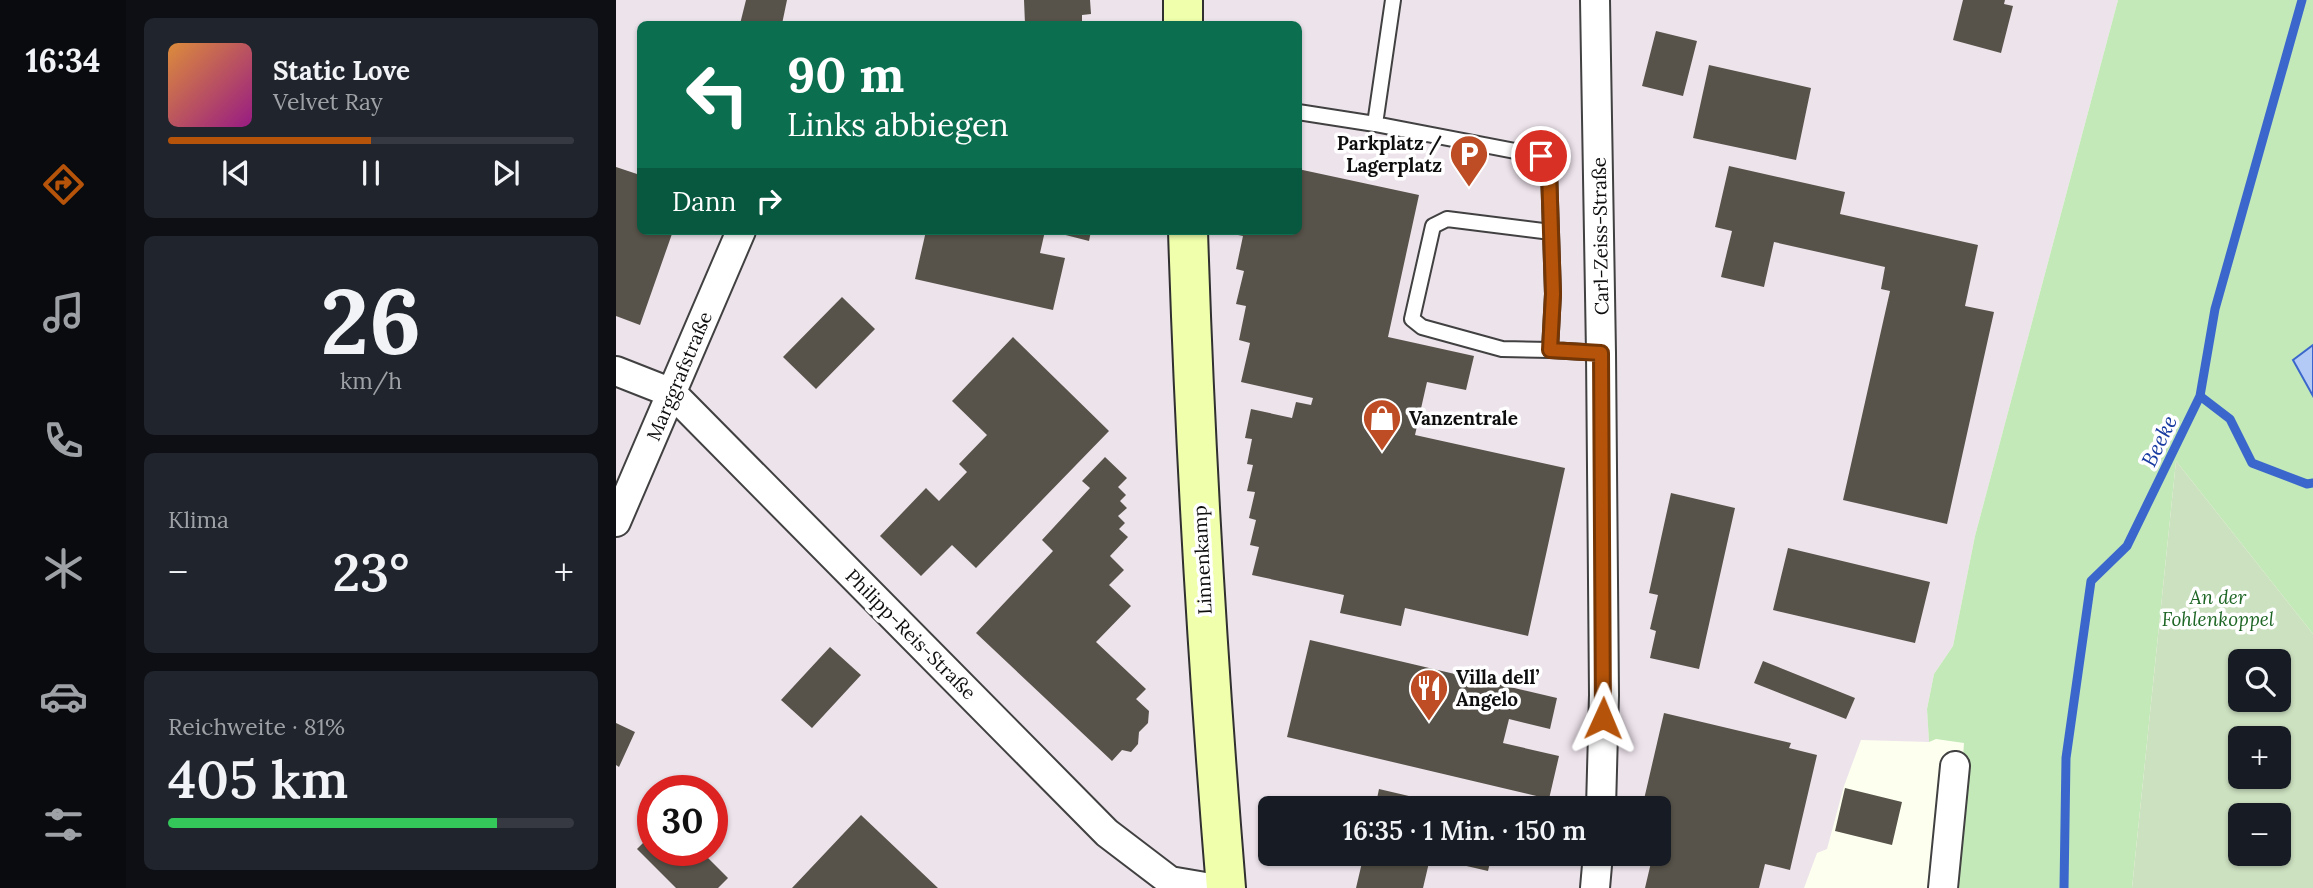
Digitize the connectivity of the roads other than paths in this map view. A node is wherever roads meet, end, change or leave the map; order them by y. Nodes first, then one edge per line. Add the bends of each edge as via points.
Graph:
1 (1183, 0) edge
2 (1393, 0) edge
3 (1595, 0) edge
4 (1183, 21) edge
5 (1302, 113) edge
6 (1375, 124) junction
7 (1551, 232) junction
8 (739, 235) edge
9 (1188, 235) edge
10 (1550, 350) junction
11 (1601, 353) junction
12 (616, 371) edge
13 (672, 393) junction
14 (616, 521) edge
15 (1955, 766) dead end
16 (1601, 796) edge
17 (1597, 866) edge
18 (1210, 888) edge
19 (1226, 888) edge
20 (1595, 888) edge
21 (1943, 888) edge

1 - 4 main road
2 - 6 lane
3 - 11 street, Carl-Zeiss-Straße
5 - 6 lane
6 - 7 lane via 1541,156 1549,170
7 - 10 lane
7 - 10 lane via 1447,219 1433,226 1412,319 1422,327 1502,349
8 - 13 street, Marggrafstraße
9 - 19 main road, Linnenkamp via 1207,656
10 - 11 lane
11 - 16 street, Carl-Zeiss-Straße
12 - 13 street, Philipp-Reis-Straße
13 - 14 street, Marggrafstraße
13 - 18 street, Philipp-Reis-Straße via 1107,833 1170,881
15 - 21 street
17 - 20 street

